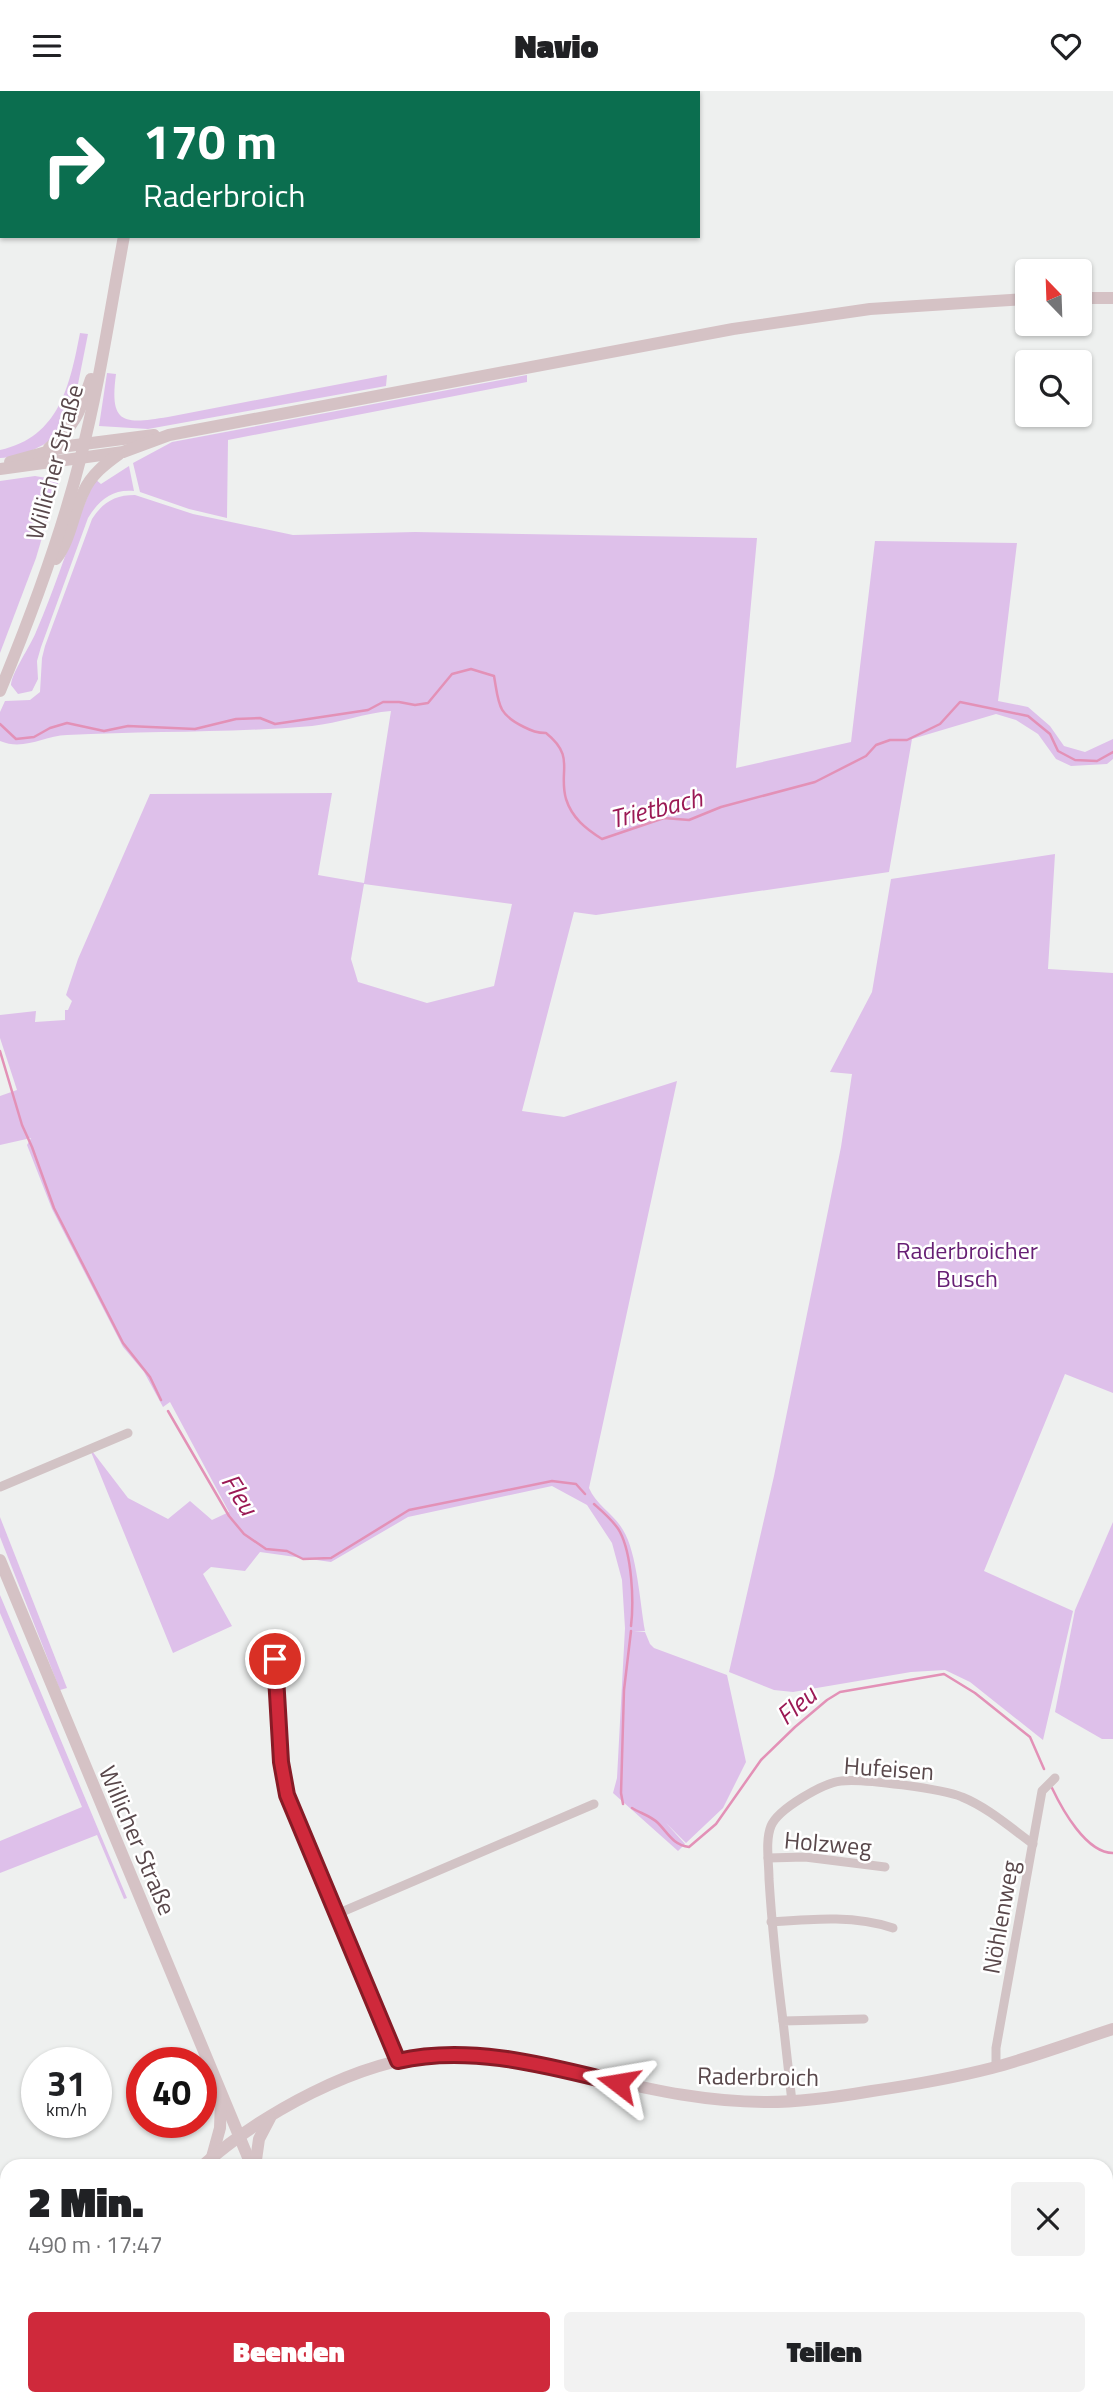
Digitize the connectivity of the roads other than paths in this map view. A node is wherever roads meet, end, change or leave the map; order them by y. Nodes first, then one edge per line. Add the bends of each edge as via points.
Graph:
1 (124, 238) edge
2 (1092, 298) edge
3 (1113, 298) edge
4 (1015, 300) edge
5 (104, 339) junction
6 (169, 435) junction
7 (84, 444) junction
8 (123, 451) junction
9 (44, 452) junction
10 (81, 459) junction
11 (0, 467) edge
12 (47, 570) junction
13 (0, 691) edge
14 (128, 1433) dead end
15 (0, 1487) edge
16 (0, 1560) edge
17 (274, 1634) dead end
18 (1055, 1779) dead end
19 (594, 1804) dead end
20 (1033, 1844) junction
21 (768, 1858) junction
22 (885, 1867) dead end
23 (337, 1914) junction
24 (772, 1923) junction
25 (893, 1928) dead end
26 (863, 2019) dead end
27 (783, 2021) junction
28 (1113, 2029) edge
29 (398, 2061) junction
30 (996, 2067) junction
31 (221, 2093) junction
32 (792, 2102) junction
33 (271, 2117) junction
34 (240, 2136) junction
35 (212, 2157) joint
36 (250, 2159) edge
37 (255, 2159) edge

1 - 5 main road, Willicher Straße
2 - 3 main road
4 - 6 main road via 884,308 746,327
5 - 7 main road, Willicher Straße
5 - 9 main road via 78,418
6 - 7 main road
6 - 8 main road
7 - 9 main road
7 - 10 main road, Willicher Straße
8 - 10 main road
8 - 12 main road via 88,483 60,552
9 - 11 main road
10 - 11 main road
10 - 12 main road, Willicher Straße
12 - 13 main road, Willicher Straße
14 - 15 street
16 - 31 main road, Willicher Straße
17 - 23 street via 284,1782
18 - 20 street, Nöhlenweg via 1043,1789
19 - 23 street
20 - 21 street, Hufeisen via 957,1794 844,1781 825,1786 777,1817 770,1831
20 - 30 street, Nöhlenweg
21 - 22 street, Holzweg via 805,1857
21 - 24 street, Hufeisen
23 - 29 street
24 - 25 street via 825,1918
24 - 27 street, Hufeisen
26 - 27 street
27 - 32 street, Hufeisen
28 - 30 main road, Raderbroich
29 - 32 main road, Raderbroich via 436,2055 480,2057 681,2096
29 - 33 main road, Raderbroich via 324,2088
30 - 32 main road, Raderbroich via 906,2086
31 - 34 main road, Willicher Straße
31 - 35 main road via 220,2128
33 - 34 main road, Raderbroich
33 - 37 main road via 259,2139
34 - 35 main road
34 - 36 main road, Willicher Straße

